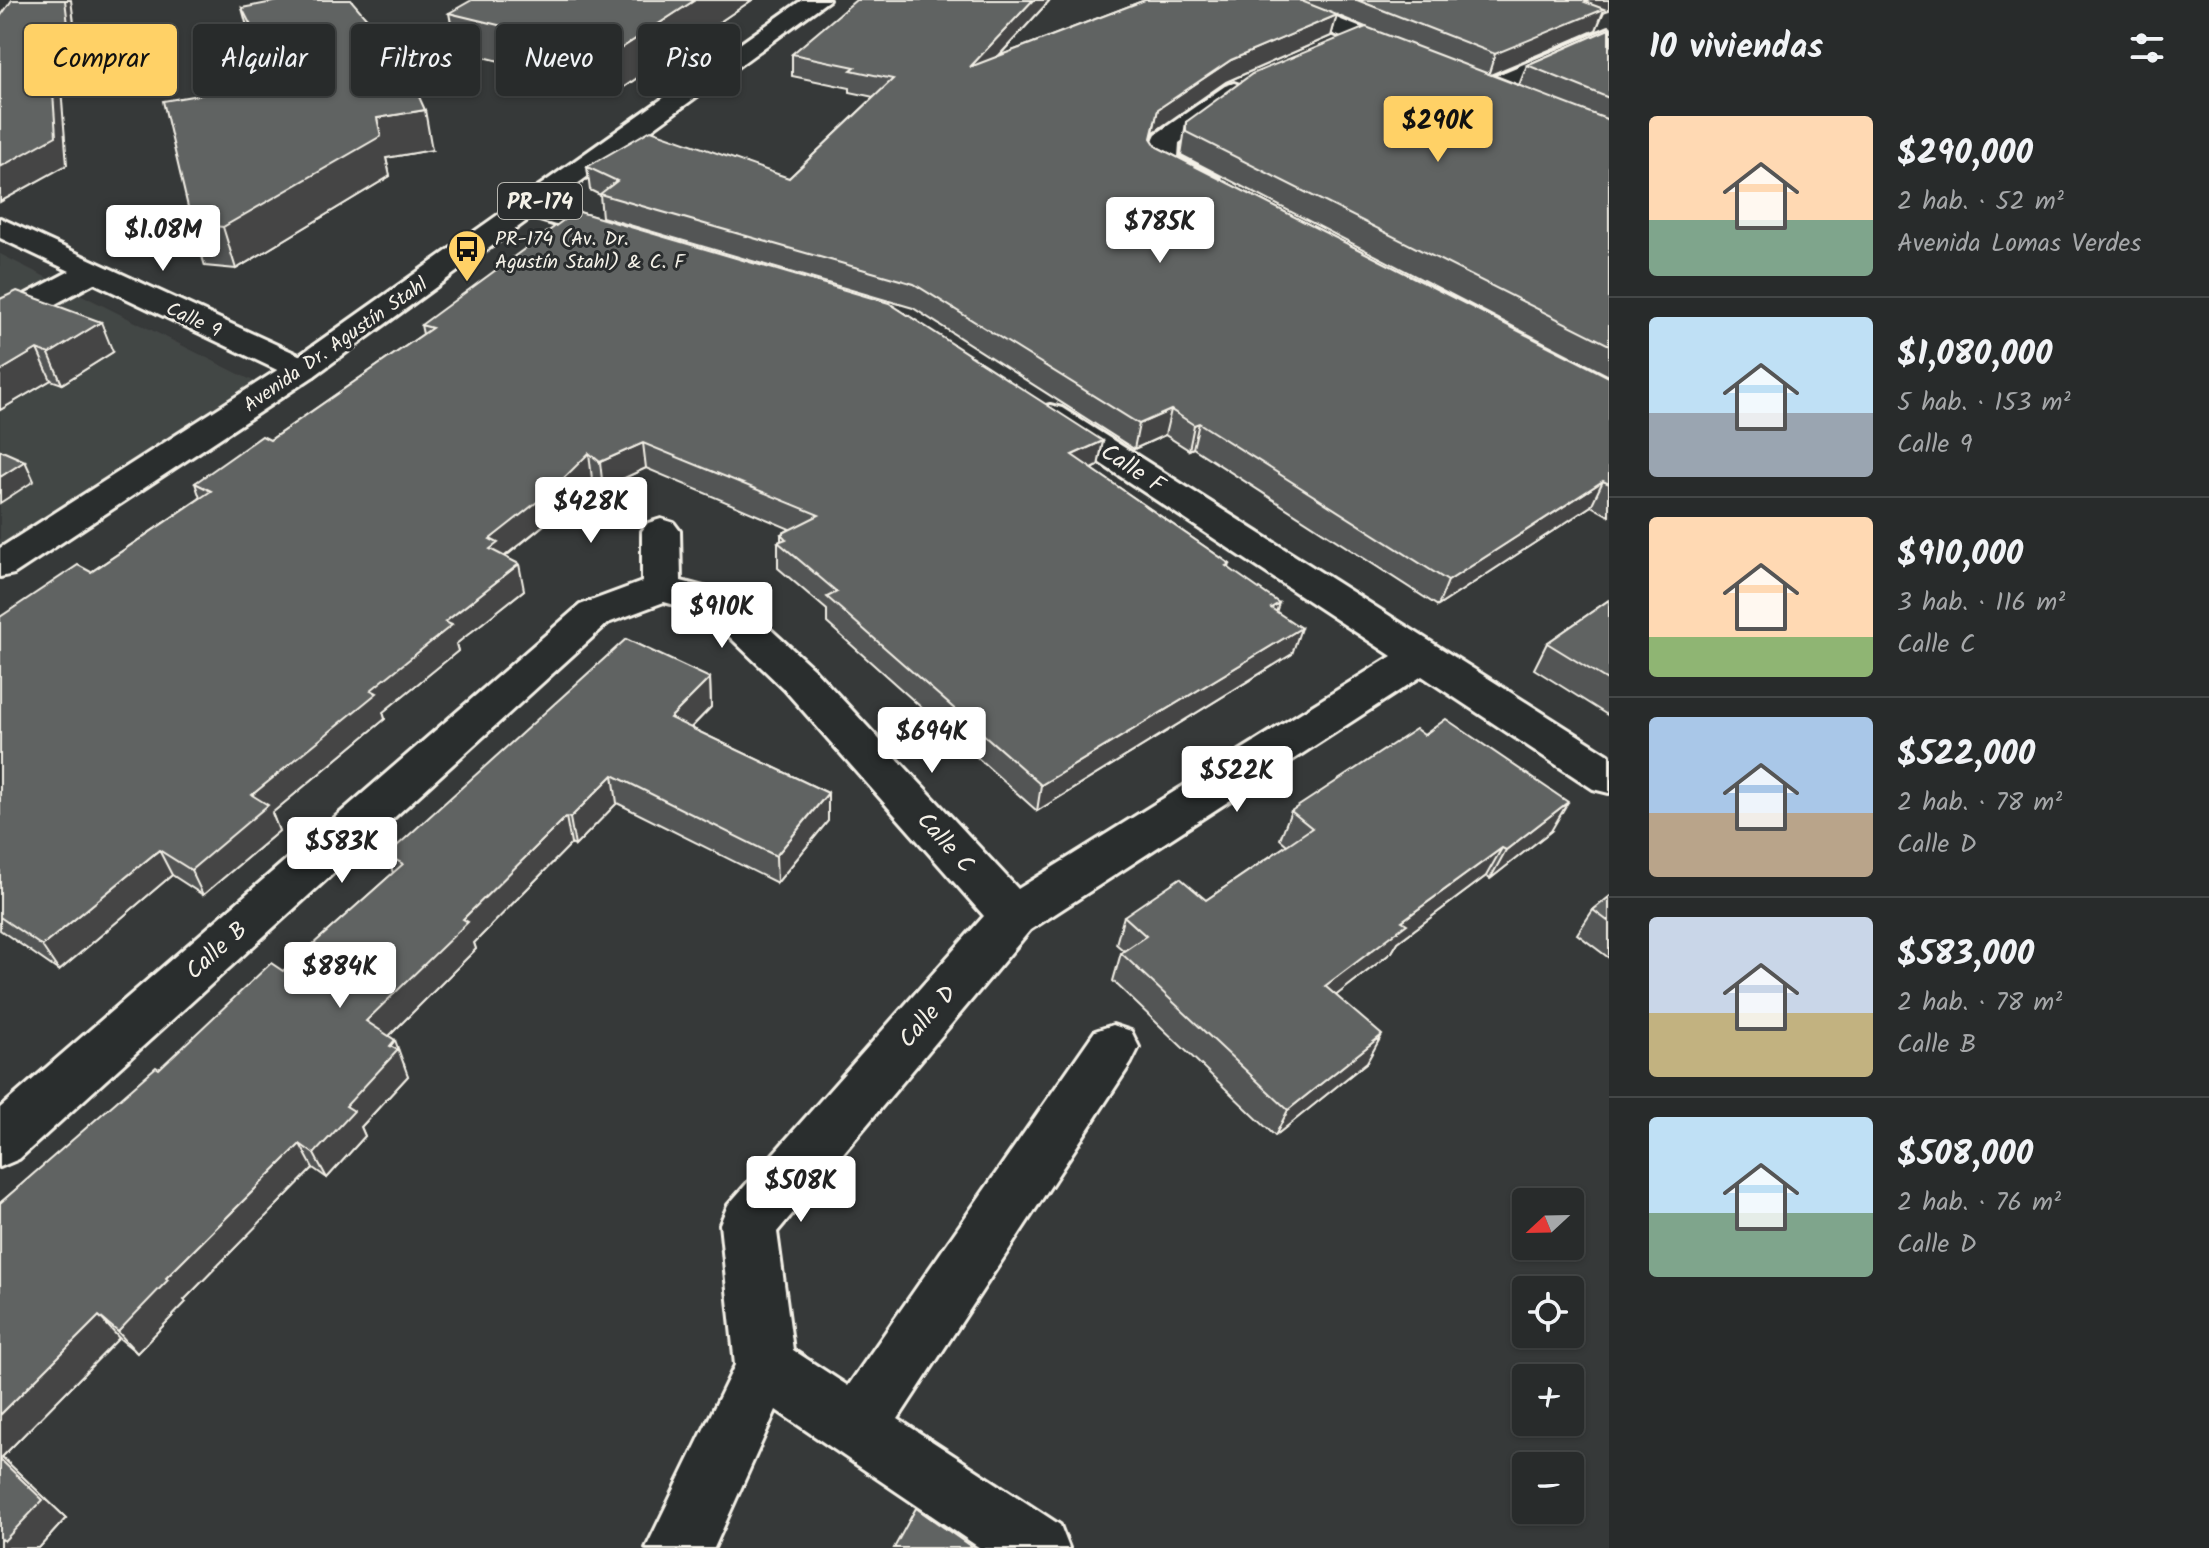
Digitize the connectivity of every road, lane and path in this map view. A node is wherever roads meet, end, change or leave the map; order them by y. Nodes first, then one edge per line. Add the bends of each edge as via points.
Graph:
1 (817, 0) edge
2 (1270, 0) edge
3 (1609, 35) edge
4 (1359, 36) junction
5 (1318, 53) edge
6 (1431, 64) edge
7 (1460, 76) edge
8 (1264, 77) edge
9 (1488, 88) junction
10 (1515, 98) edge
11 (1234, 197) edge
12 (529, 208) junction
13 (0, 227) edge
14 (648, 243) edge
15 (93, 271) junction
16 (0, 321) edge
17 (302, 369) junction
18 (1021, 396) edge
19 (661, 531) dead end
20 (0, 565) edge
21 (662, 589) junction
22 (1424, 655) junction
23 (1609, 777) edge
24 (1013, 916) junction
25 (1113, 1047) dead end
26 (0, 1142) edge
27 (765, 1367) junction
28 (856, 1427) junction
29 (678, 1548) edge
30 (1037, 1548) edge

1 - 12 main road, Avenida Dr. Agustín Stahl / PR-174
2 - 4 main road
3 - 9 main road
4 - 5 main road
4 - 6 main road
7 - 9 main road
8 - 11 main road via 1237,89 1166,140 1164,161
9 - 10 main road
12 - 14 main road
12 - 17 main road, Avenida Dr. Agustín Stahl / PR-174
13 - 15 main road, Calle 9
15 - 16 main road
15 - 17 main road, Calle 9
17 - 20 main road, Avenida Dr. Agustín Stahl / PR-174
18 - 22 main road, Calle F
19 - 21 main road
21 - 24 main road, Calle C via 719,604 742,625 799,679
21 - 26 main road, Calle B via 594,614
22 - 23 main road, Calle F
22 - 24 main road, Calle D
24 - 27 main road, Calle D via 748,1224
25 - 28 main road
27 - 28 main road
27 - 29 main road
28 - 30 main road

